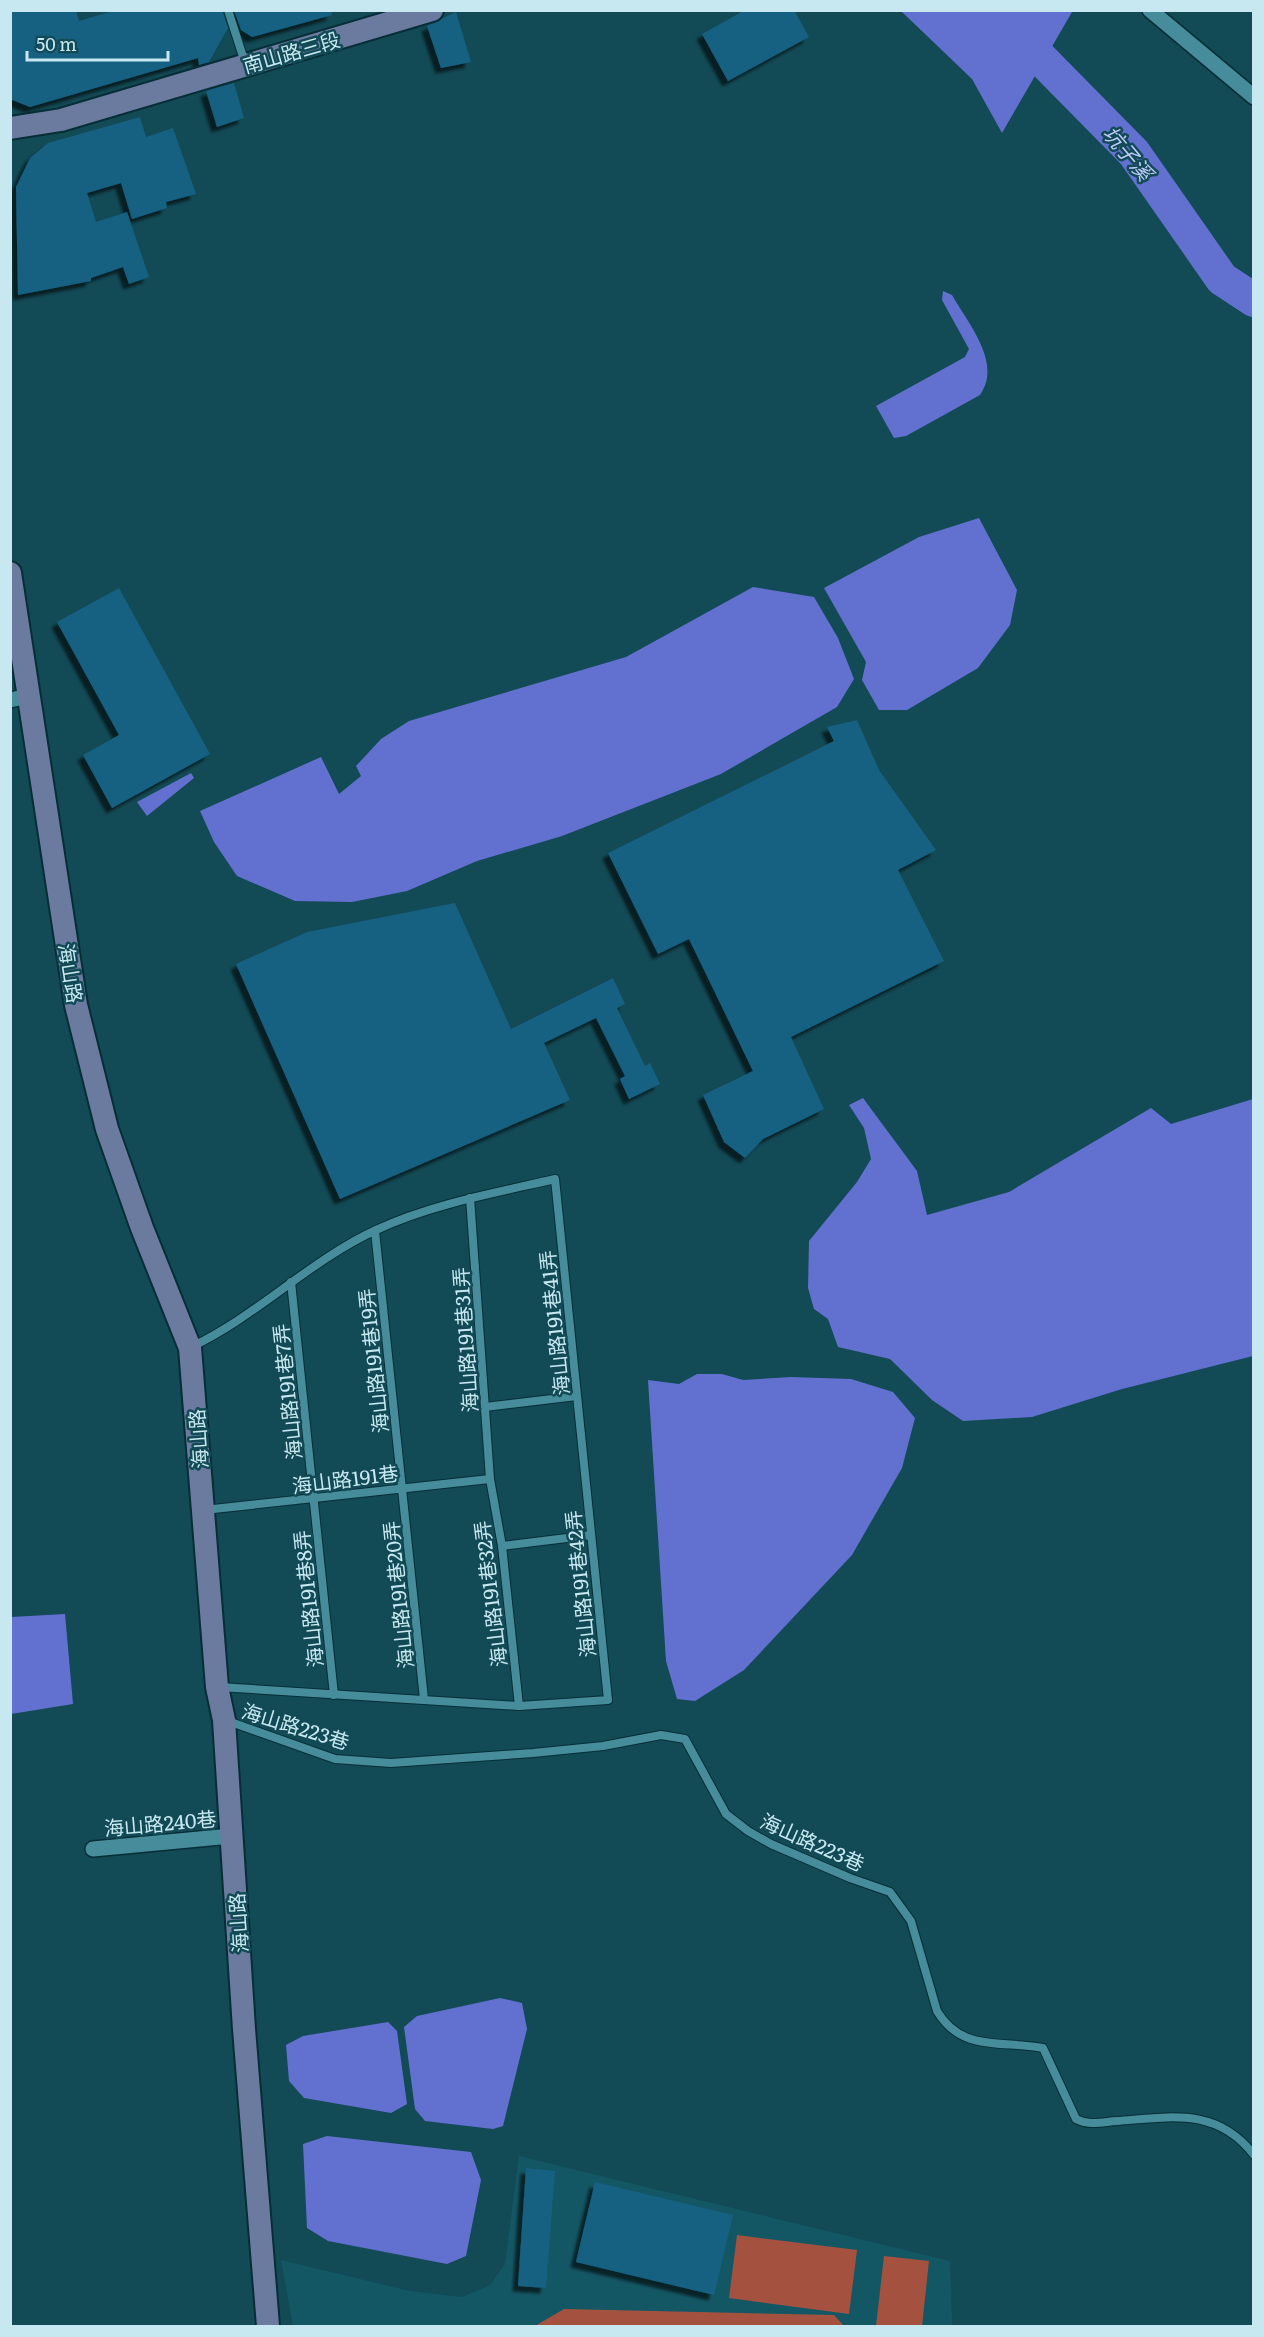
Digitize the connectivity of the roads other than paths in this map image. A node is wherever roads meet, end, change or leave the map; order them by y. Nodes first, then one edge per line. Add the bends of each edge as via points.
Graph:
1 (228, 10) edge
2 (432, 10) edge
3 (1150, 10) edge
4 (245, 64) junction
5 (1254, 97) edge
6 (10, 128) edge
7 (10, 573) edge
8 (20, 698) edge
9 (470, 1198) junction
10 (375, 1230) junction
11 (291, 1282) junction
12 (190, 1348) junction
13 (577, 1396) junction
14 (485, 1407) junction
15 (584, 1464) joint
16 (490, 1479) junction
17 (403, 1488) junction
18 (314, 1499) junction
19 (203, 1511) junction
20 (591, 1535) junction
21 (502, 1546) junction
22 (217, 1687) junction
23 (334, 1695) junction
24 (424, 1699) junction
25 (519, 1706) junction
26 (224, 1720) junction
27 (231, 1836) junction
28 (93, 1849) dead end
29 (1254, 2155) edge
30 (268, 2326) edge

1 - 4 lane
2 - 4 main road, 南山路三段
3 - 5 street
4 - 6 main road, 南山路三段 via 61,120
7 - 8 main road, 海山路
8 - 12 main road, 海山路 via 76,1005 107,1129
9 - 10 lane
9 - 13 lane, 海山路191巷41弄 via 555,1179
9 - 14 lane, 海山路191巷31弄
10 - 11 lane
10 - 17 lane, 海山路191巷19弄
11 - 12 lane via 213,1337
11 - 18 lane, 海山路191巷7弄
12 - 19 main road, 海山路
13 - 14 lane
13 - 15 lane, 海山路191巷41弄
14 - 16 lane, 海山路191巷31弄
15 - 20 lane, 海山路191巷42弄
16 - 17 lane, 海山路191巷
16 - 21 lane, 海山路191巷32弄
17 - 18 lane, 海山路191巷
17 - 24 lane, 海山路191巷20弄
18 - 19 lane, 海山路191巷
18 - 23 lane, 海山路191巷8弄
19 - 22 main road, 海山路
20 - 21 lane
20 - 25 lane, 海山路191巷42弄 via 608,1700
21 - 25 lane, 海山路191巷32弄
22 - 23 lane
22 - 26 main road, 海山路
23 - 24 lane
24 - 25 lane
26 - 27 main road, 海山路
26 - 29 lane, 海山路223巷 via 335,1759 391,1763 603,1746 661,1735 685,1739 726,1814 748,1831 840,1874 890,1892 911,1921 937,2011 955,2033 983,2043 1043,2048 1076,2119 1085,2124 1149,2118 1203,2119 1233,2132
27 - 28 street, 海山路240巷
27 - 30 main road, 海山路

